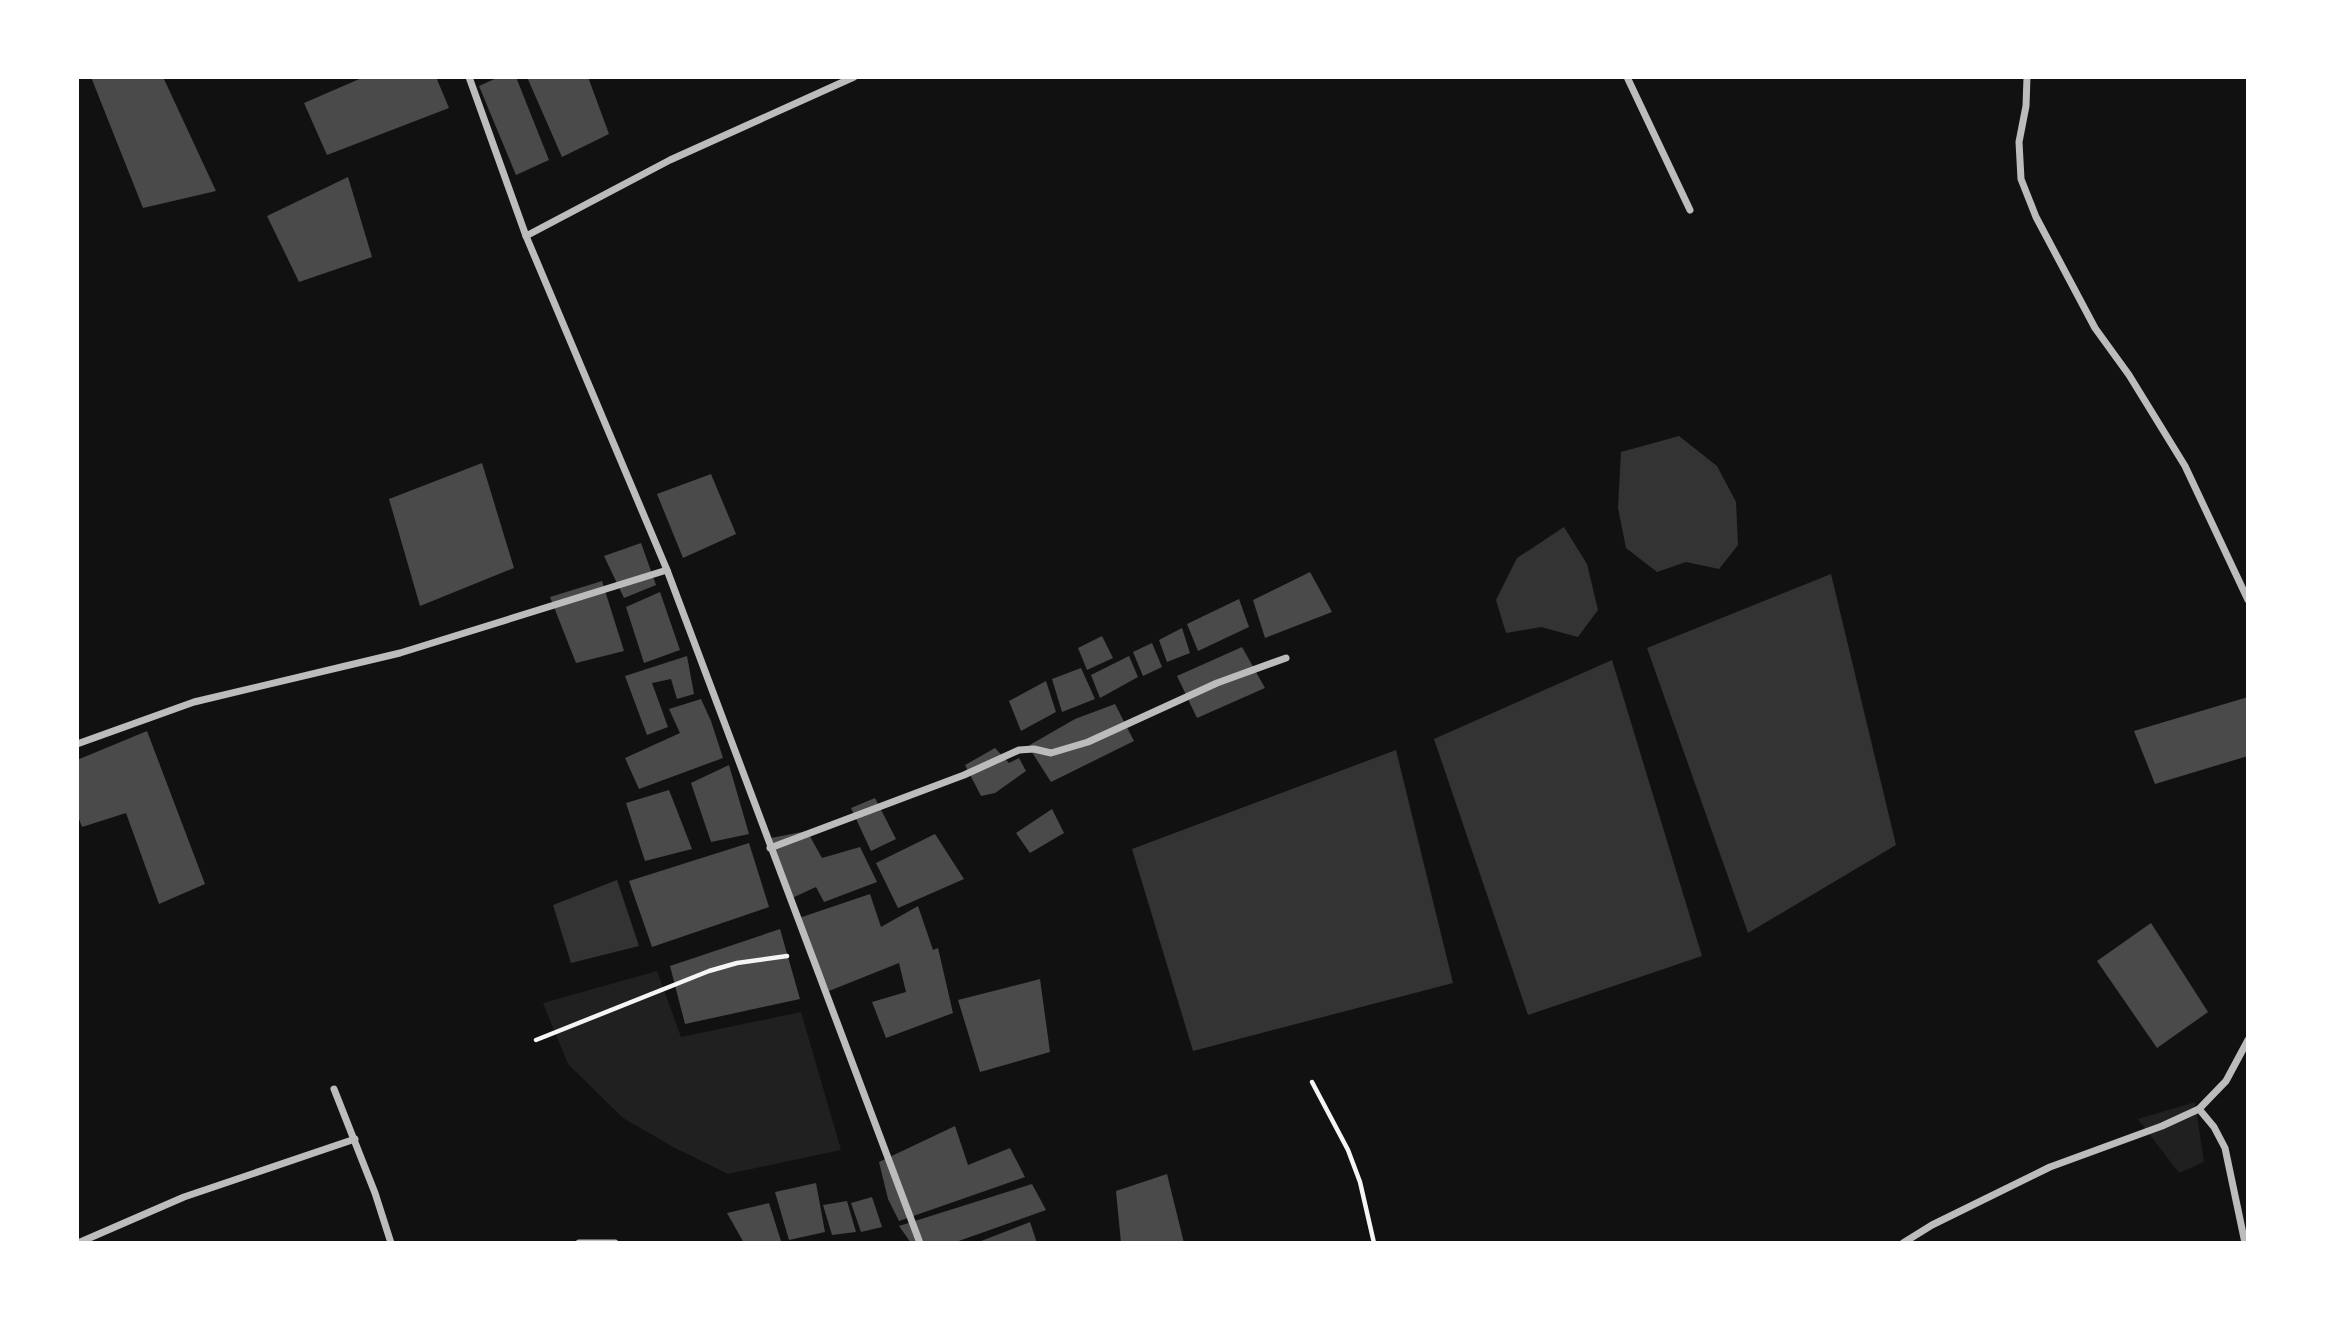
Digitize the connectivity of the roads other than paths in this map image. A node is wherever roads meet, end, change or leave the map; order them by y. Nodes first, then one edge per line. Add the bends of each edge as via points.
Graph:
1 (469, 77) edge
2 (854, 77) edge
3 (1627, 77) edge
4 (2027, 77) edge
5 (1690, 210) dead end
6 (526, 236) junction
7 (667, 570) junction
8 (2248, 600) edge
9 (1286, 658) dead end
10 (77, 744) edge
11 (770, 848) junction
12 (2248, 1040) edge
13 (334, 1089) dead end
14 (2199, 1109) junction
15 (355, 1139) junction
16 (78, 1243) edge
17 (391, 1243) edge
18 (579, 1243) edge
19 (615, 1243) edge
20 (920, 1243) edge
21 (1903, 1243) edge
22 (2245, 1243) edge

1 - 6 street
2 - 6 street via 670,160
3 - 5 street
4 - 8 street via 2019,142 2021,179 2036,217 2095,328 2185,466
6 - 7 street
7 - 10 street via 400,653 194,702
7 - 11 street
9 - 11 street via 1217,683 1088,743 1051,753 1019,750
11 - 20 street
12 - 14 street via 2226,1081
13 - 15 street
14 - 21 street via 2050,1167
14 - 22 street via 2225,1147
15 - 16 street via 184,1197
15 - 17 street
18 - 19 street

